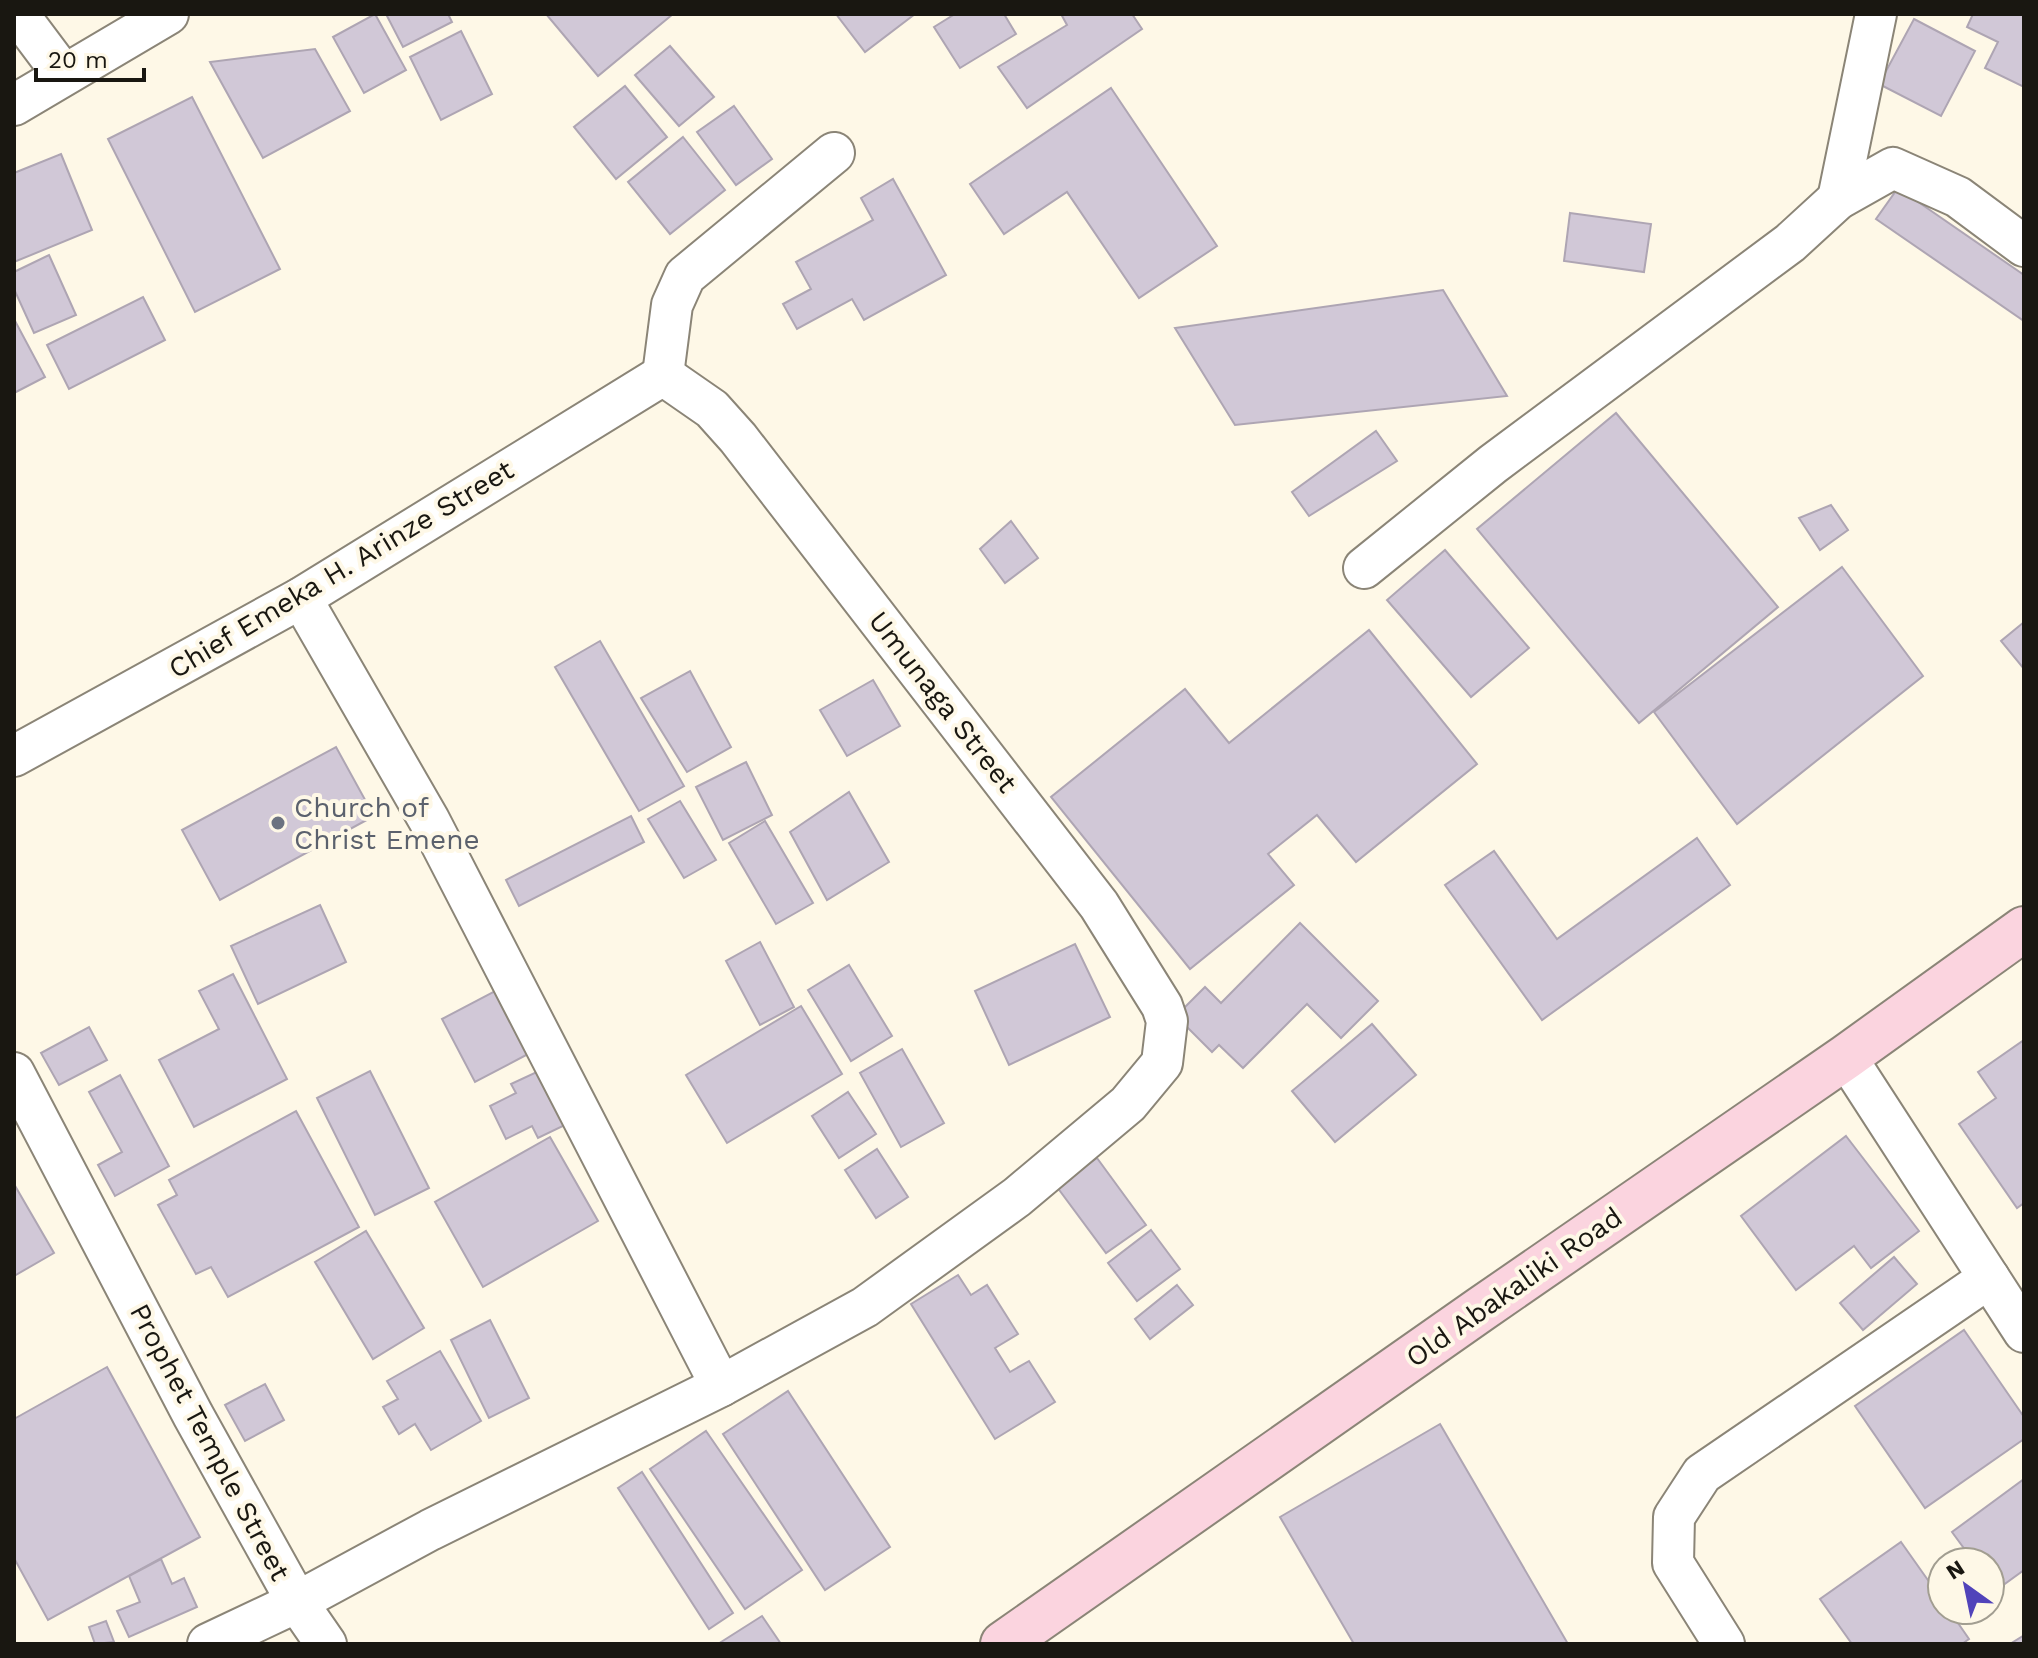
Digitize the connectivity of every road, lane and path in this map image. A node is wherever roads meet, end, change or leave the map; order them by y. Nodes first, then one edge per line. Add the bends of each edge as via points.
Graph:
1 (18, 14) edge
2 (168, 14) edge
3 (1876, 14) edge
4 (63, 74) junction
5 (14, 105) edge
6 (834, 153) dead end
7 (1838, 199) junction
8 (2024, 246) edge
9 (663, 375) junction
10 (1364, 568) dead end
11 (301, 598) junction
12 (14, 756) edge
13 (2024, 929) edge
14 (1846, 1057) junction
15 (1162, 1063) joint
16 (14, 1073) edge
17 (1989, 1278) junction
18 (2024, 1332) edge
19 (721, 1386) junction
20 (297, 1602) junction
21 (1017, 1638) edge
22 (208, 1644) edge
23 (326, 1644) edge
24 (1724, 1644) edge

1 - 4 street
2 - 4 street
3 - 7 street
4 - 5 street
6 - 9 street via 685,276 672,305
7 - 8 street via 1893,168 1958,197
7 - 10 street via 1790,243 1493,464
9 - 11 street, Chief Emeka H. Arinze Street
9 - 15 street, Umunaga Street via 712,409 738,438 1099,905 1162,1006 1167,1021
11 - 12 street, Chief Emeka H. Arinze Street
11 - 19 street via 429,820
13 - 14 main road, Old Abakaliki Road
14 - 17 street
14 - 21 main road, Old Abakaliki Road
15 - 19 street, Prophet Temple Street via 1128,1104 1017,1197 865,1307
16 - 20 street, Prophet Temple Street
17 - 18 street
17 - 24 street via 1702,1474 1674,1517 1673,1563
19 - 20 street, Prophet Temple Street
20 - 22 street
20 - 23 street

